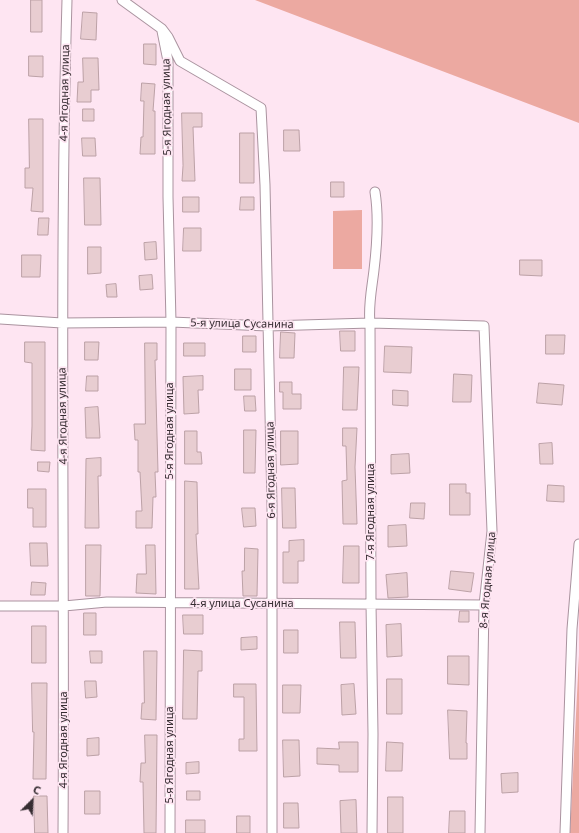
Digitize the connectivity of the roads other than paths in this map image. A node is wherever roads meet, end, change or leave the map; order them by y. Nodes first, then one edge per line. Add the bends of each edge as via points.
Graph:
1 (67, 0) edge
2 (122, 0) edge
3 (162, 29) junction
4 (375, 192) dead end
5 (0, 319) edge
6 (171, 322) junction
7 (62, 323) junction
8 (370, 323) junction
9 (268, 326) junction
10 (484, 326) joint
11 (579, 544) edge
12 (371, 603) junction
13 (169, 604) junction
14 (271, 604) junction
15 (484, 605) junction
16 (0, 606) edge
17 (64, 606) junction
18 (63, 833) edge
19 (170, 833) edge
20 (272, 833) edge
21 (372, 833) edge
22 (480, 833) edge
23 (565, 833) edge

1 - 7 street, 4-я Ягодная улица
2 - 3 street
3 - 6 street, 5-я Ягодная улица via 168,61
3 - 9 street, 6-я Ягодная улица via 180,61 261,108
4 - 8 street, 7-я Ягодная улица via 378,210 368,308
5 - 7 street, 5-я улица Сусанина
6 - 7 street, 5-я улица Сусанина
6 - 9 street, 5-я улица Сусанина
6 - 13 street, 5-я Ягодная улица
7 - 17 street, 4-я Ягодная улица
8 - 9 street, 5-я улица Сусанина
8 - 10 street, 5-я улица Сусанина
8 - 12 street, 7-я Ягодная улица
9 - 14 street, 6-я Ягодная улица via 272,505
10 - 15 street, 8-я Ягодная улица via 492,531
11 - 23 street via 572,629
12 - 14 street, 4-я улица Сусанина
12 - 15 street, 4-я улица Сусанина
12 - 21 street, 7-я Ягодная улица
13 - 14 street, 4-я улица Сусанина
13 - 17 street, 4-я улица Сусанина via 107,602
13 - 19 street, 5-я Ягодная улица
14 - 20 street, 6-я Ягодная улица
15 - 22 street, 8-я Ягодная улица
16 - 17 street, 4-я улица Сусанина
17 - 18 street, 4-я Ягодная улица

